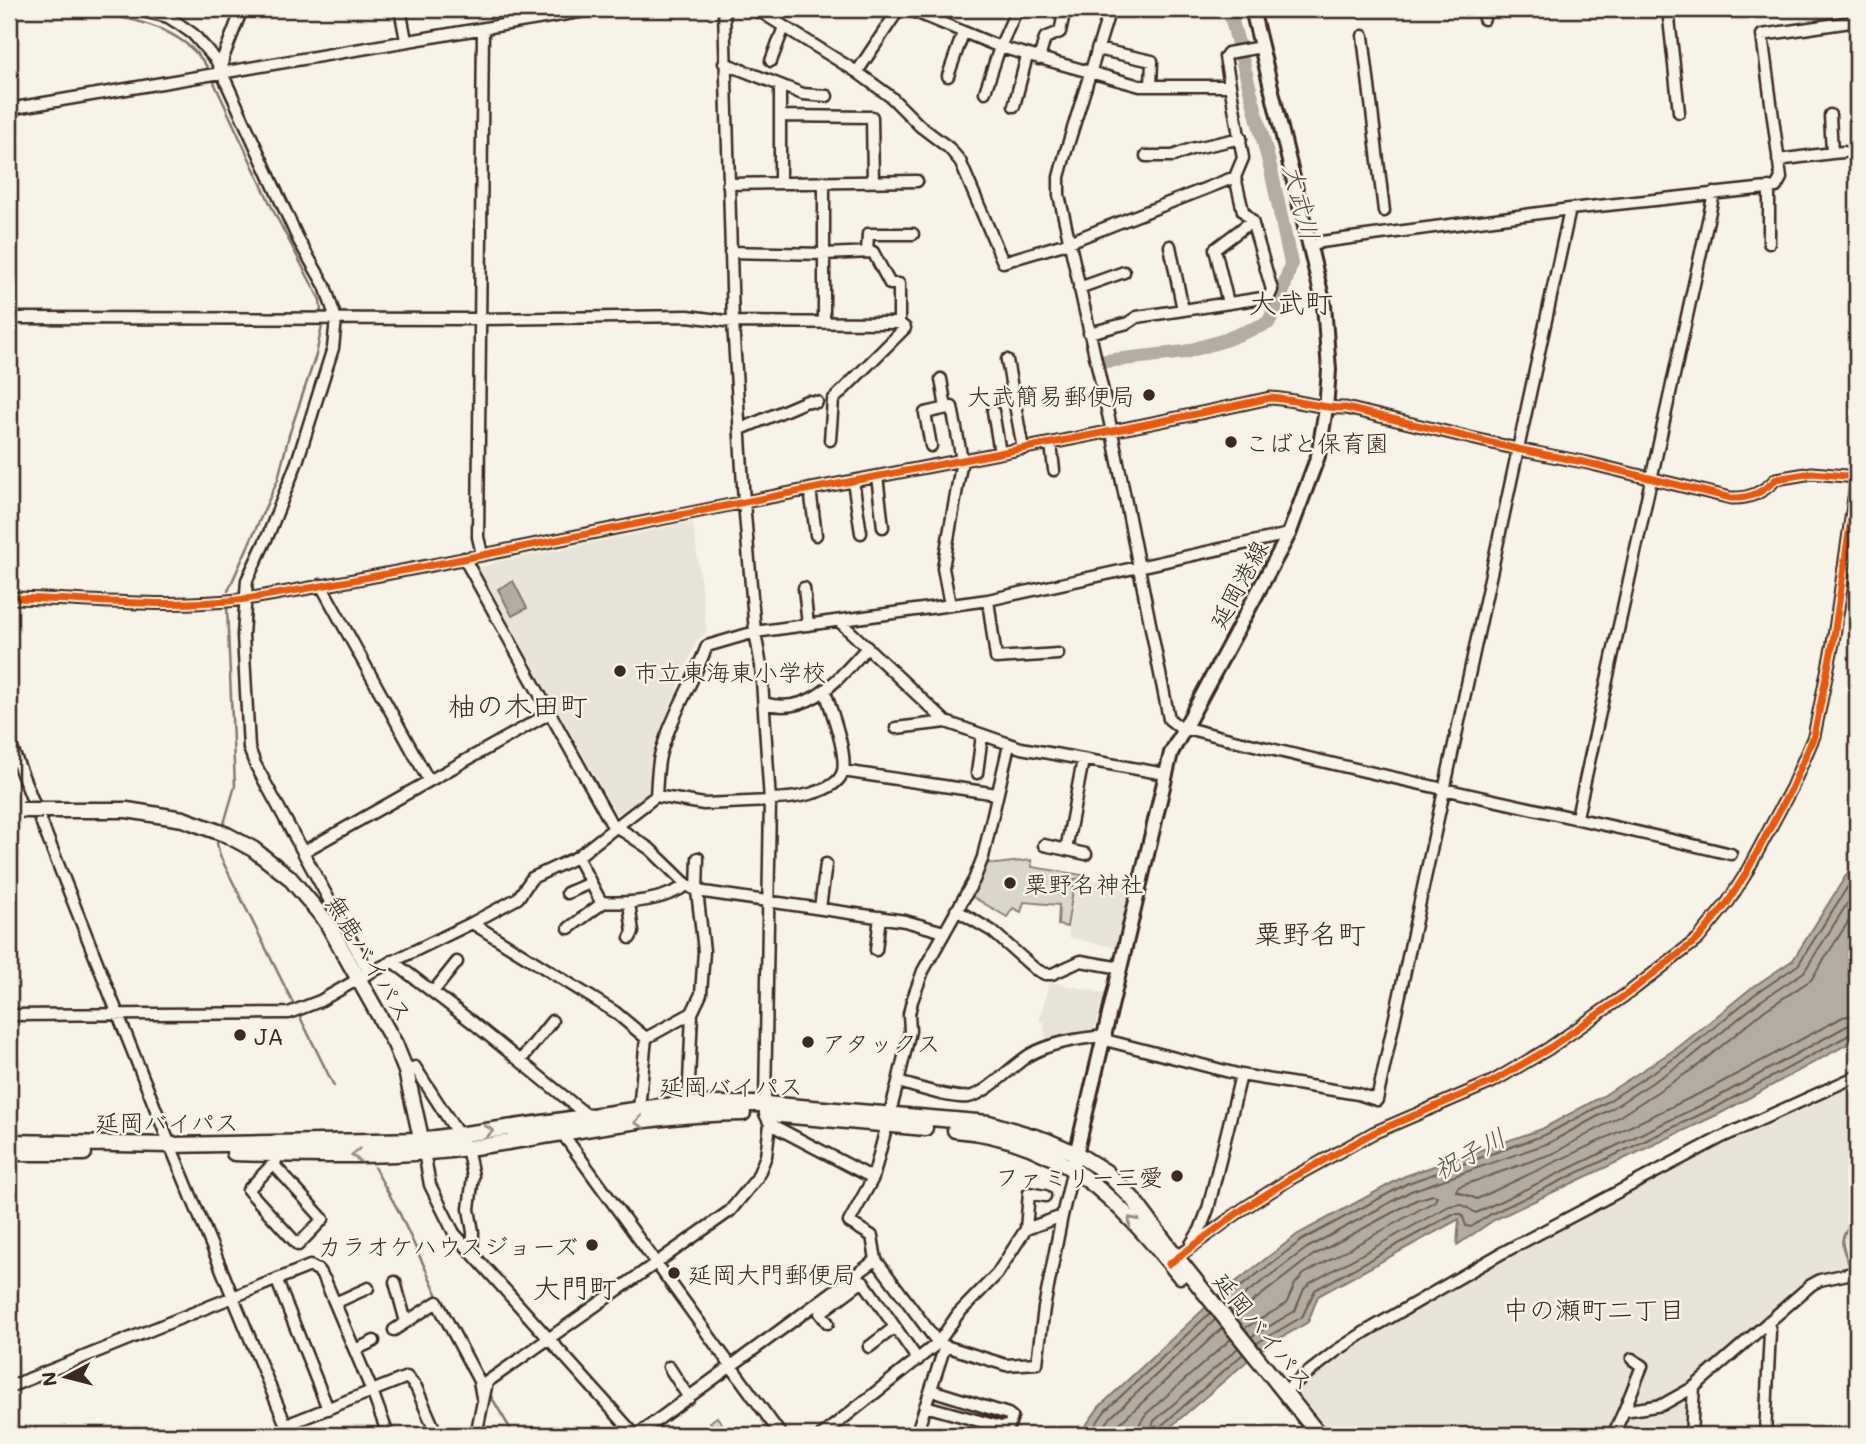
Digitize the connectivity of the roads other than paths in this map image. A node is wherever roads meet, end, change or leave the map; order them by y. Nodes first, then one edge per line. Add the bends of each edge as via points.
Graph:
1 (134, 9) edge
2 (242, 9) edge
3 (400, 9) edge
4 (597, 9) edge
5 (724, 9) edge
6 (756, 9) edge
7 (899, 9) edge
8 (908, 9) edge
9 (1017, 9) edge
10 (1066, 9) edge
11 (1110, 9) edge
12 (1252, 9) edge
13 (1668, 9) edge
14 (1857, 20) edge
15 (784, 27) junction
16 (483, 29) junction
17 (963, 33) junction
18 (1363, 36) dead end
19 (406, 40) junction
20 (1000, 47) junction
21 (1261, 47) junction
22 (1097, 49) junction
23 (1027, 55) junction
24 (1039, 59) junction
25 (771, 61) dead end
26 (724, 63) junction
27 (222, 71) junction
28 (857, 72) junction
29 (1090, 73) junction
30 (948, 76) dead end
31 (780, 85) junction
32 (1151, 86) junction
33 (1230, 86) junction
34 (985, 92) dead end
35 (827, 96) dead end
36 (1014, 106) dead end
37 (9, 109) edge
38 (1679, 112) dead end
39 (1830, 115) dead end
40 (780, 116) junction
41 (1241, 138) junction
42 (1844, 152) dead end
43 (1832, 153) junction
44 (1146, 156) dead end
45 (1778, 160) junction
46 (1235, 177) junction
47 (917, 181) dead end
48 (873, 182) junction
49 (780, 183) junction
50 (824, 183) junction
51 (728, 184) junction
52 (1769, 187) junction
53 (1714, 193) junction
54 (1570, 209) junction
55 (1384, 211) dead end
56 (1252, 221) junction
57 (913, 234) dead end
58 (1069, 241) junction
59 (1769, 243) dead end
60 (1170, 246) dead end
61 (1311, 247) junction
62 (730, 252) junction
63 (867, 252) junction
64 (824, 254) junction
65 (1124, 272) dead end
66 (1079, 288) junction
67 (1228, 303) junction
68 (1183, 310) junction
69 (9, 318) edge
70 (336, 319) junction
71 (482, 319) junction
72 (733, 322) junction
73 (824, 323) junction
74 (899, 323) junction
75 (1089, 333) junction
76 (1007, 360) dead end
77 (941, 379) dead end
78 (817, 402) dead end
79 (946, 408) junction
80 (1326, 409) junction
81 (993, 411) dead end
82 (741, 429) junction
83 (1112, 432) junction
84 (830, 440) dead end
85 (1051, 443) junction
86 (931, 446) dead end
87 (1023, 449) junction
88 (1517, 449) junction
89 (1000, 453) junction
90 (962, 460) junction
91 (1054, 470) dead end
92 (877, 476) junction
93 (1651, 480) junction
94 (853, 481) junction
95 (810, 489) junction
96 (744, 502) junction
97 (883, 527) dead end
98 (861, 533) dead end
99 (1289, 534) junction
100 (816, 535) dead end
101 (482, 554) junction
102 (464, 558) junction
103 (1139, 566) junction
104 (321, 585) junction
105 (804, 588) dead end
106 (9, 598) edge
107 (246, 599) junction
108 (988, 600) junction
109 (950, 605) junction
110 (839, 621) junction
111 (808, 625) junction
112 (755, 632) junction
113 (867, 648) junction
114 (1058, 654) dead end
115 (825, 691) junction
116 (764, 703) junction
117 (550, 713) junction
118 (946, 722) junction
119 (896, 728) dead end
120 (1183, 730) junction
121 (982, 735) junction
122 (9, 741) edge
123 (1009, 745) junction
124 (1083, 760) junction
125 (843, 771) junction
126 (977, 773) dead end
127 (1165, 774) junction
128 (429, 781) junction
129 (1444, 790) junction
130 (998, 794) junction
131 (656, 796) junction
132 (770, 800) junction
133 (15, 810) edge
134 (1577, 817) junction
135 (616, 825) junction
136 (1044, 845) dead end
137 (1066, 850) junction
138 (303, 852) junction
139 (1086, 854) dead end
140 (1731, 854) dead end
141 (577, 857) junction
142 (698, 858) dead end
143 (826, 864) dead end
144 (590, 883) junction
145 (687, 885) junction
146 (697, 891) junction
147 (567, 893) dead end
148 (768, 901) junction
149 (604, 902) junction
150 (629, 902) junction
151 (820, 908) junction
152 (956, 910) junction
153 (880, 917) junction
154 (472, 923) junction
155 (569, 928) dead end
156 (944, 932) junction
157 (630, 938) dead end
158 (876, 950) dead end
159 (392, 961) junction
160 (457, 962) dead end
161 (1121, 968) junction
162 (363, 976) junction
163 (433, 992) junction
164 (692, 1013) junction
165 (118, 1014) junction
166 (9, 1015) edge
167 (552, 1021) dead end
168 (646, 1038) junction
169 (1105, 1038) junction
170 (520, 1061) junction
171 (406, 1071) junction
172 (1241, 1075) junction
173 (1857, 1076) edge
174 (898, 1082) junction
175 (688, 1105) junction
176 (639, 1109) junction
177 (767, 1114) junction
178 (588, 1116) junction
179 (888, 1120) junction
180 (562, 1133) junction
181 (457, 1136) junction
182 (9, 1142) edge
183 (423, 1146) junction
184 (172, 1148) junction
185 (467, 1148) junction
186 (9, 1153) edge
187 (1077, 1154) junction
188 (276, 1160) junction
189 (1073, 1169) junction
190 (873, 1178) junction
191 (1045, 1195) dead end
192 (1062, 1216) junction
193 (1026, 1229) junction
194 (472, 1253) junction
195 (876, 1259) junction
196 (1179, 1262) junction
197 (654, 1263) junction
198 (1857, 1272) edge
199 (277, 1281) junction
200 (395, 1282) dead end
201 (368, 1288) dead end
202 (234, 1297) junction
203 (335, 1303) junction
204 (406, 1322) junction
205 (1768, 1322) junction
206 (828, 1323) dead end
207 (895, 1327) junction
208 (394, 1330) dead end
209 (551, 1339) junction
210 (374, 1341) dead end
211 (941, 1345) junction
212 (869, 1347) dead end
213 (355, 1350) junction
214 (1632, 1359) dead end
215 (918, 1360) junction
216 (669, 1367) dead end
217 (730, 1367) junction
218 (9, 1387) edge
219 (1694, 1387) junction
220 (930, 1390) junction
221 (1283, 1390) junction
222 (372, 1391) junction
223 (484, 1398) junction
224 (689, 1398) junction
225 (925, 1406) junction
226 (328, 1409) junction
227 (1624, 1410) junction
228 (288, 1430) edge
229 (387, 1432) dead end
230 (436, 1433) dead end
231 (476, 1435) edge
232 (636, 1435) edge
233 (780, 1435) edge
234 (822, 1435) edge
235 (916, 1435) edge
236 (1308, 1435) edge
237 (1319, 1435) edge
238 (1612, 1435) edge
239 (1691, 1435) edge
240 (1765, 1435) edge

1 - 27 street via 179,24 193,34
2 - 27 street
3 - 19 street
4 - 16 street
5 - 26 street
6 - 15 street
7 - 28 street
8 - 17 street
9 - 20 street
10 - 24 street via 1060,32 1045,38
11 - 22 street
12 - 21 main road, 延岡港線
13 - 38 street
14 - 45 street via 1762,35
15 - 25 street
15 - 28 street
16 - 19 street
16 - 71 street
17 - 20 street
17 - 30 street
18 - 55 street
19 - 27 street
20 - 23 street
20 - 34 street
21 - 33 street via 1228,53
21 - 61 main road, 延岡港線
22 - 29 street
22 - 32 street via 1152,61
23 - 24 street
23 - 36 street
24 - 29 street
26 - 31 street
26 - 51 street
27 - 37 street
27 - 70 street via 299,241 328,293
28 - 58 street via 960,161 1003,262
29 - 32 street
29 - 58 street via 1059,177
31 - 35 street via 803,94
31 - 40 street
32 - 33 street
33 - 41 street
39 - 43 street
40 - 48 street via 872,117
40 - 49 street
41 - 44 street via 1173,156
41 - 46 street via 1243,158
42 - 43 street
43 - 45 street
45 - 52 street via 1781,178 1776,187
46 - 56 street via 1243,211
46 - 58 street
47 - 48 street
48 - 50 street
49 - 50 street
49 - 51 street
50 - 64 street
51 - 62 street
52 - 53 street
52 - 59 street
53 - 54 street
53 - 93 street
54 - 61 street
54 - 88 street
56 - 67 street via 1215,249
56 - 67 street via 1272,290 1269,297
57 - 63 street via 868,234
58 - 66 street
60 - 68 street
61 - 80 main road, 延岡港線 via 1327,332
62 - 64 street
62 - 72 street
63 - 64 street
63 - 74 street via 873,251 890,284 899,284
64 - 73 street
65 - 66 street
66 - 75 street
67 - 68 street
68 - 75 street via 1137,317 1128,324
69 - 70 street
70 - 71 street
70 - 107 street via 332,348 296,462 247,580
71 - 72 street via 688,316
71 - 101 street via 478,537
72 - 73 street
72 - 82 street
73 - 74 street
74 - 84 street via 905,328 833,400
75 - 83 street
76 - 87 street
77 - 79 street
78 - 82 street via 807,401
79 - 86 street via 925,413
79 - 90 street via 952,407
80 - 83 street via 1270,398
80 - 88 street via 1346,408
80 - 99 main road, 延岡港線 via 1318,456
81 - 89 street
82 - 96 street
83 - 85 street
83 - 103 street
85 - 87 street
85 - 91 street
87 - 89 street
88 - 93 street
88 - 129 street
89 - 90 street
90 - 92 street
90 - 109 street via 943,568
92 - 94 street
92 - 97 street
93 - 134 street
93 - 196 street via 1746,499 1776,479 1812,474 1857,477 1833,643 1814,736 1745,875 1698,939 1548,1049 1492,1082 1373,1133 1314,1166 1243,1209
94 - 95 street
94 - 98 street
95 - 96 street
95 - 100 street
96 - 101 street
96 - 112 street
99 - 103 street
99 - 120 main road, 延岡港線
101 - 102 street
102 - 104 street
102 - 117 street
103 - 108 street
103 - 120 street via 1170,719
104 - 107 street
104 - 128 street
105 - 111 street
106 - 107 street via 162,604
107 - 138 street via 243,635 249,748
108 - 109 street
108 - 114 street via 996,658
109 - 110 street
110 - 111 street
110 - 113 street
111 - 112 street
112 - 116 street
112 - 131 street via 707,646 660,754
113 - 115 street
113 - 118 street
115 - 116 street via 802,704
115 - 125 street via 837,727
116 - 132 street
117 - 128 street
117 - 135 street
118 - 119 street
118 - 121 street
120 - 127 main road, 延岡港線
120 - 129 street
121 - 123 street
121 - 126 street
122 - 165 street
123 - 124 street
123 - 130 street
124 - 127 street
124 - 137 street
125 - 130 street
125 - 132 street via 814,793
127 - 161 main road, 延岡港線
128 - 138 street
129 - 134 street
129 - 172 street via 1377,1100
130 - 152 street via 983,857
131 - 132 street via 704,804
131 - 135 street
132 - 148 street
133 - 162 highway, 無鹿バイパス, bridge via 127,810 183,819 227,835 289,877
134 - 140 street
135 - 141 street
135 - 145 street via 650,849
136 - 137 street
137 - 139 street
138 - 162 street
141 - 144 street
141 - 154 street via 532,878 518,898
142 - 146 street
143 - 151 street
144 - 147 street
144 - 149 street
145 - 146 street
145 - 150 street via 676,892
146 - 148 street
146 - 164 street via 704,951 701,994
148 - 151 street
148 - 177 street
149 - 150 street
149 - 155 street
150 - 157 street
151 - 153 street
152 - 156 street
152 - 161 street via 992,930 1041,972 1052,974 1081,961
153 - 156 street
153 - 158 street
154 - 159 street
154 - 168 street via 615,1012
156 - 174 street via 912,1001
159 - 162 street
159 - 163 street
160 - 163 street
161 - 169 main road, 延岡港線
162 - 165 street via 297,1010
162 - 171 highway, 無鹿バイパス
163 - 170 street
164 - 168 street
164 - 175 street
165 - 166 street
165 - 184 street
167 - 170 street
168 - 176 street
169 - 172 street
169 - 174 street via 1045,1047 970,1097
169 - 187 main road, 延岡港線
170 - 178 street
171 - 181 street via 415,1068
171 - 183 highway, 無鹿バイパス
172 - 196 street via 1208,1209
173 - 221 street via 1720,1138 1502,1253 1365,1332
174 - 179 street
175 - 176 highway, 延岡バイパス
175 - 177 highway, 延岡バイパス
176 - 178 highway, 延岡バイパス
177 - 179 highway, 延岡バイパス
177 -> 180 highway, 延岡バイパス via 681,1116
177 - 190 street
177 - 197 street via 766,1156 757,1178 730,1211
181 -> 178 highway, 延岡バイパス
179 - 187 highway, 延岡バイパス via 989,1123
179 - 189 highway, 延岡バイパス via 1001,1138 1046,1153
179 - 190 street
180 - 185 highway, 延岡バイパス
180 - 197 street
181 - 183 highway, 延岡バイパス
181 - 185 street
182 - 184 highway, 延岡バイパス
183 - 184 highway, 延岡バイパス
183 - 185 highway, 延岡バイパス
183 -> 188 highway, 延岡バイパス
183 - 194 street via 430,1185 441,1211
184 - 186 highway, 延岡バイパス
184 - 188 highway, 延岡バイパス
184 - 202 street
185 - 194 street via 472,1176
187 - 189 main road, 延岡港線
187 - 196 highway, 延岡バイパス via 1106,1172 1132,1198
188 - 188 street via 248,1190 298,1245 323,1219
189 - 192 street
196 -> 189 highway, 延岡バイパス
190 - 195 street via 849,1222 872,1236
191 - 193 street via 1029,1193
192 - 193 street
192 - 211 street via 1037,1363 1006,1364
193 - 211 street via 997,1273 958,1314
194 - 209 street
195 - 211 street
195 - 217 street
196 - 221 highway, 延岡バイパス
197 - 209 street
197 - 217 street
198 - 205 street via 1820,1280
199 - 202 street
199 - 203 street via 310,1266 325,1280
199 - 226 street
200 - 204 street
201 - 203 street
202 - 218 street
202 - 228 street
203 - 213 street
204 - 208 street
204 - 223 street via 437,1302
205 - 219 street
205 - 240 street
206 - 207 street via 820,1312 863,1281
207 - 212 street
207 - 215 street
209 - 223 street via 487,1382
209 - 232 street
210 - 213 street
211 - 215 street
211 - 220 street
213 - 222 street
214 - 227 street via 1642,1366
215 - 234 street
216 - 224 street
217 - 224 street
217 - 233 street
219 - 227 street via 1662,1405
219 - 239 street
220 - 225 street
220 - 225 street via 1012,1417 1009,1426 1001,1427
221 - 236 highway, 延岡バイパス
221 - 237 highway, 延岡バイパス
222 - 226 street
222 - 229 street
222 - 230 street via 407,1377
223 - 231 street
224 - 232 street
225 - 235 street
226 - 228 street
227 - 238 street

